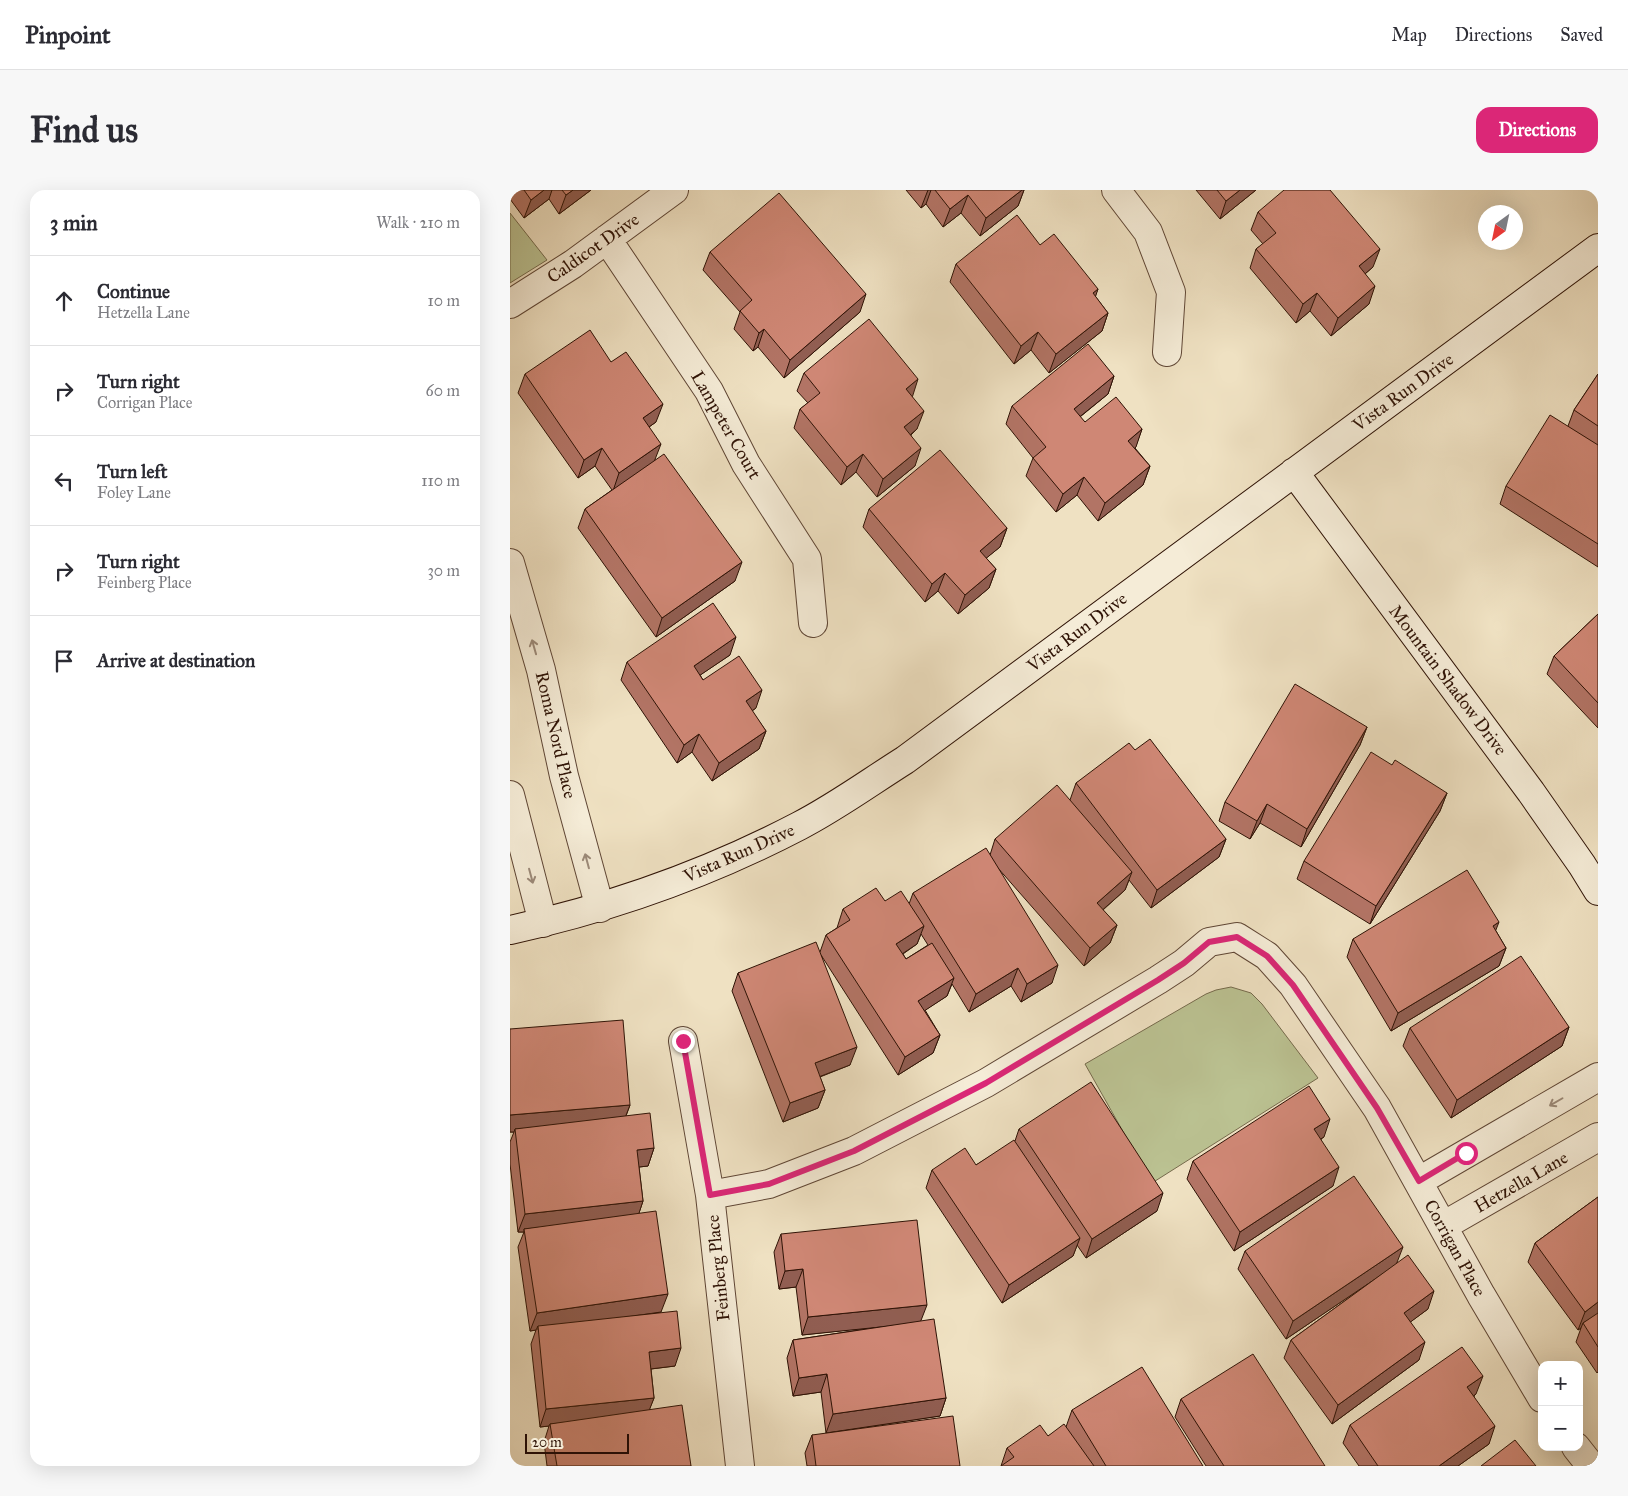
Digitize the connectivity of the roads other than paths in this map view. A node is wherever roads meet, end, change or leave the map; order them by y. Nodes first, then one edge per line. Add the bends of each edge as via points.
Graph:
1 (674, 190) edge
2 (1116, 190) edge
3 (607, 240) junction
4 (1598, 248) edge
5 (510, 304) edge
6 (1167, 352) dead end
7 (1294, 472) junction
8 (510, 563) edge
9 (813, 622) dead end
10 (510, 795) edge
11 (1598, 891) edge
12 (600, 908) junction
13 (543, 922) junction
14 (510, 930) edge
15 (683, 1041) dead end
16 (1598, 1077) edge
17 (1598, 1137) edge
18 (1419, 1181) junction
19 (710, 1195) junction
20 (1443, 1226) junction
21 (1538, 1391) edge
22 (1579, 1451) edge
23 (740, 1466) edge
24 (1591, 1466) edge

1 - 3 street, Caldicot Drive
2 - 6 street via 1148,232 1171,292
3 - 5 street, Caldicot Drive
3 - 9 street, Lampeter Court via 709,391 746,464 807,559
4 - 7 street, Vista Run Drive
7 - 11 street, Mountain Shadow Drive via 1531,792
7 - 12 street, Vista Run Drive via 906,760 857,791 801,825 749,851
12 -> 8 street, Roma Nord Place via 564,776 541,670
10 -> 13 street
12 - 13 street, Vista Run Drive
13 - 14 street, Vista Run Drive
15 - 19 street, Feinberg Place
16 -> 18 street
17 - 20 street, Hetzella Lane
18 - 19 street, Corrigan Place via 1377,1108 1293,985 1267,956 1237,937 1209,942 1158,980 986,1083 854,1151 769,1184
18 - 20 street, Corrigan Place
19 - 23 street, Feinberg Place
20 - 21 street, Corrigan Place
22 - 24 street

